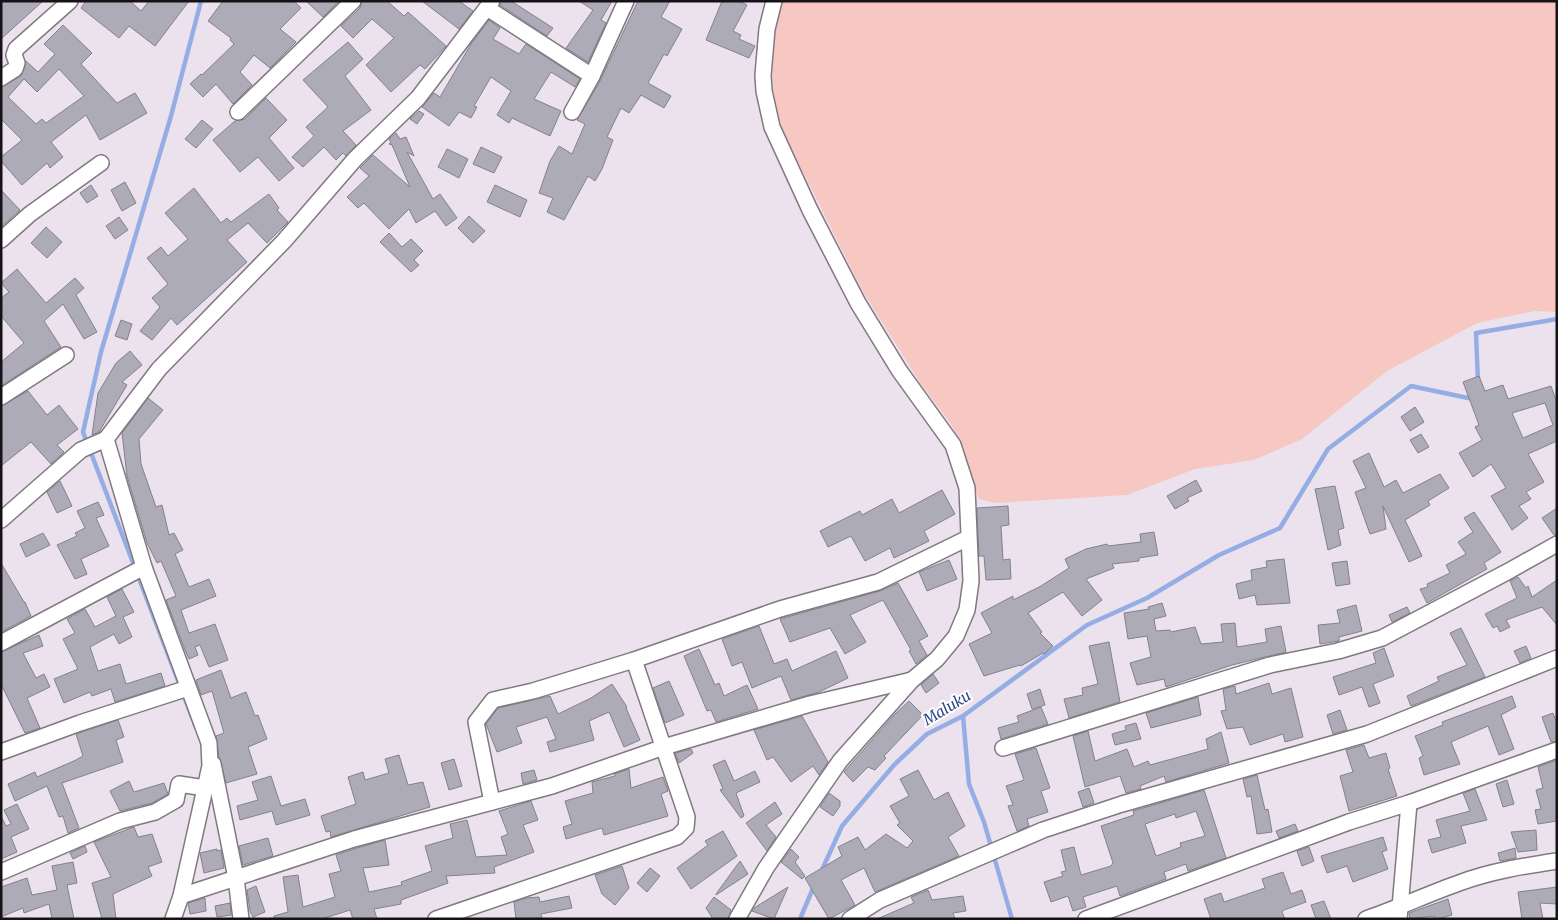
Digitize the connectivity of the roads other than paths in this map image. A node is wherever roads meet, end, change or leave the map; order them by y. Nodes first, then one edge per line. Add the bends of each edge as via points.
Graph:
1 (70, 1) edge
2 (353, 1) edge
3 (626, 1) edge
4 (774, 1) edge
5 (490, 5) edge
6 (592, 76) junction
7 (1, 78) edge
8 (238, 112) dead end
9 (572, 112) dead end
10 (101, 162) dead end
11 (1, 240) edge
12 (66, 355) dead end
13 (1, 397) edge
14 (106, 439) junction
15 (1, 520) edge
16 (968, 538) junction
17 (1557, 544) edge
18 (144, 567) junction
19 (1, 643) edge
20 (1557, 658) edge
21 (634, 660) junction
22 (912, 680) junction
23 (188, 688) junction
24 (209, 743) junction
25 (664, 747) junction
26 (1002, 748) dead end
27 (1557, 750) edge
28 (1, 752) edge
29 (205, 788) junction
30 (492, 802) junction
31 (1409, 803) junction
32 (1557, 861) edge
33 (1, 872) edge
34 (236, 878) junction
35 (181, 896) junction
36 (1400, 913) edge
37 (173, 919) edge
38 (241, 919) edge
39 (436, 919) edge
40 (737, 919) edge
41 (850, 919) edge
42 (1086, 919) edge
43 (1366, 919) edge

1 - 7 street via 16,49 15,69
2 - 8 street
3 - 6 street
4 - 16 street via 767,29 763,75 772,127 858,303 899,370 953,445 967,488
5 - 6 street
5 - 14 street via 418,98 355,159 284,241 159,369
6 - 9 street
10 - 11 street via 30,214
12 - 13 street
14 - 15 street via 81,450
14 - 18 street
16 - 21 street via 878,582 780,609
16 - 22 street via 971,581 967,610 956,636 938,659
17 - 26 street via 1382,638 1270,665
18 - 19 street
18 - 23 street
20 - 41 street via 1367,734 1042,830 880,900
21 - 25 street
21 - 30 street via 493,700 476,722
22 - 25 street via 810,704
22 - 40 street via 840,761 766,868
23 - 24 street
23 - 28 street
24 - 29 street via 210,766
24 - 34 street
25 - 30 street via 552,786
25 - 39 street via 687,817 686,828 677,837
27 - 31 street
29 - 33 street via 179,784 176,800 155,812 120,821
29 - 35 street
30 - 34 street via 354,839
31 - 36 street
31 - 42 street
32 - 36 street via 1515,867 1460,882
34 - 35 street
34 - 38 street
35 - 37 street
36 - 43 street

